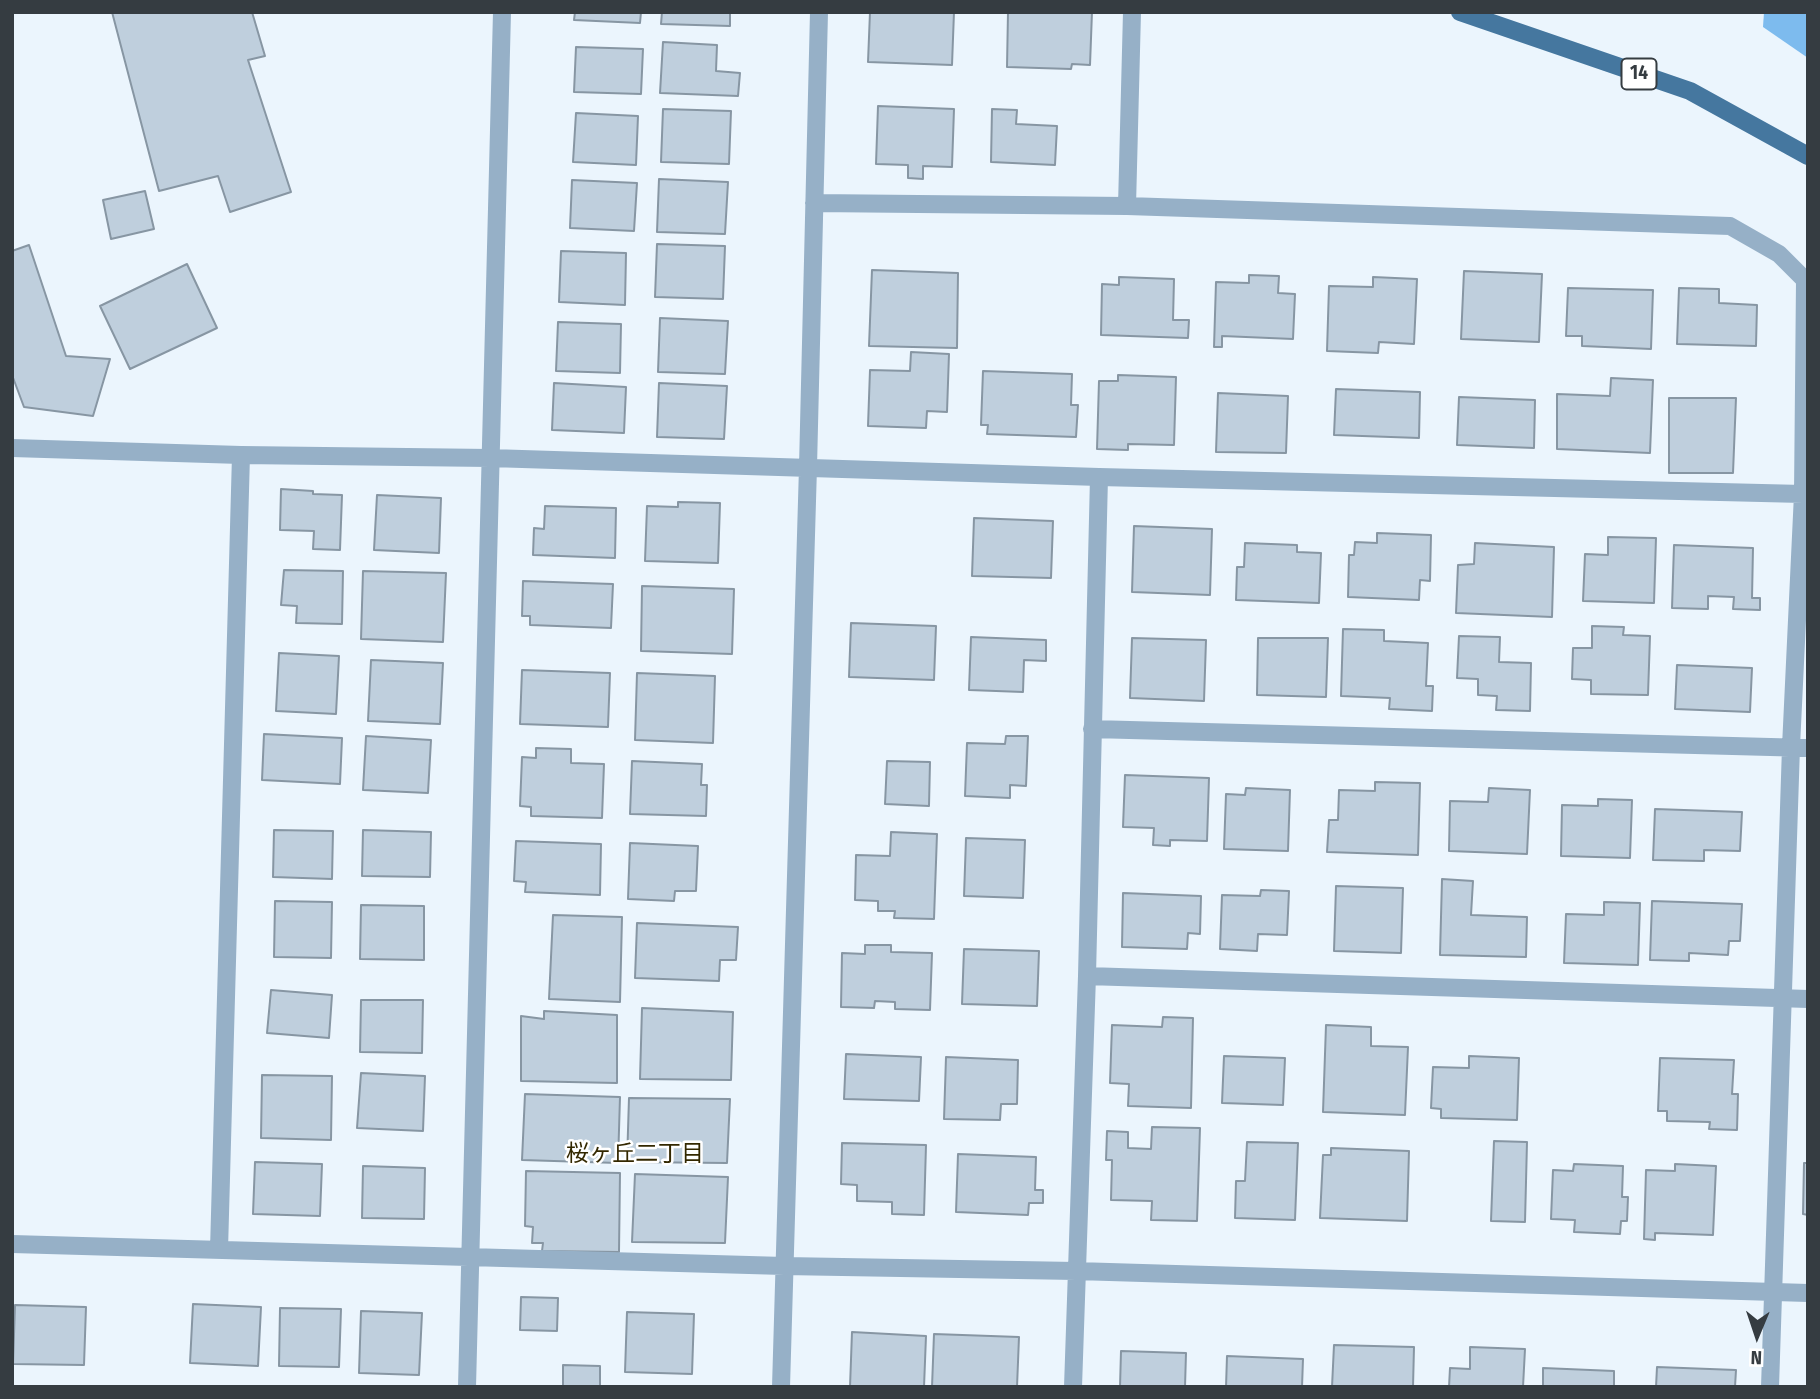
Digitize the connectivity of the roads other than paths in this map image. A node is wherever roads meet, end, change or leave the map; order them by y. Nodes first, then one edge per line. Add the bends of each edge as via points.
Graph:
1 (502, 12) edge
2 (819, 12) edge
3 (1132, 12) edge
4 (1460, 12) edge
5 (1808, 156) edge
6 (814, 203) junction
7 (1127, 206) junction
8 (1806, 282) edge
9 (12, 448) edge
10 (240, 455) junction
11 (490, 458) junction
12 (808, 467) junction
13 (1100, 477) junction
14 (1803, 494) junction
15 (1092, 729) junction
16 (1800, 748) edge
17 (1087, 976) junction
18 (1784, 998) junction
19 (1808, 999) edge
20 (12, 1244) edge
21 (219, 1250) junction
22 (470, 1256) junction
23 (784, 1266) junction
24 (1076, 1271) junction
25 (1772, 1292) junction
26 (1808, 1293) edge
27 (467, 1387) edge
28 (780, 1387) edge
29 (1073, 1387) edge
30 (1770, 1387) edge

1 - 11 street
2 - 6 street
3 - 7 street
4 - 5 main road, 14 via 1690,91
6 - 7 street
6 - 12 street
7 - 8 street via 1730,226 1779,254
8 - 14 street
9 - 10 street
10 - 11 street
10 - 21 street
11 - 12 street
11 - 22 street
12 - 13 street
12 - 23 street
13 - 14 street
13 - 15 street
14 - 16 street
15 - 16 street
15 - 17 street
16 - 18 street
17 - 18 street
17 - 24 street
18 - 19 street
18 - 25 street
20 - 21 street
21 - 22 street
22 - 23 street
22 - 27 street
23 - 24 street
23 - 28 street
24 - 25 street
24 - 29 street
25 - 26 street
25 - 30 street

